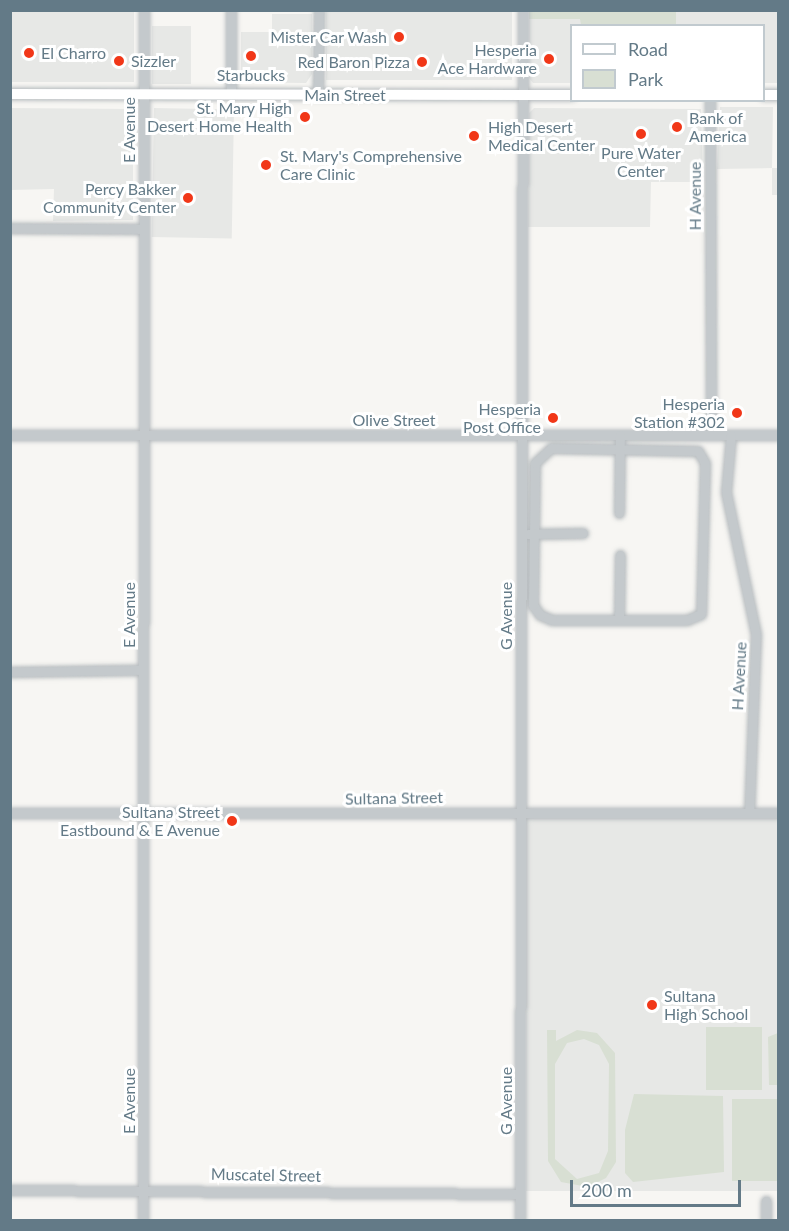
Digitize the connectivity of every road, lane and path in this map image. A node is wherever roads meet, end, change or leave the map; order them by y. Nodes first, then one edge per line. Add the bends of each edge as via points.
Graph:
1 (144, 10) edge
2 (231, 10) edge
3 (319, 10) edge
4 (523, 10) edge
5 (10, 94) edge
6 (144, 94) junction
7 (231, 95) junction
8 (318, 95) junction
9 (570, 95) edge
10 (522, 96) junction
11 (710, 102) edge
12 (10, 228) edge
13 (144, 229) junction
14 (10, 435) edge
15 (142, 435) junction
16 (521, 435) junction
17 (620, 435) junction
18 (711, 435) junction
19 (731, 435) junction
20 (778, 435) edge
21 (620, 448) junction
22 (619, 513) dead end
23 (583, 532) dead end
24 (521, 534) junction
25 (533, 534) junction
26 (620, 555) dead end
27 (620, 619) junction
28 (143, 669) junction
29 (10, 672) edge
30 (521, 812) junction
31 (10, 813) edge
32 (749, 813) junction
33 (778, 813) edge
34 (145, 814) junction
35 (144, 1189) junction
36 (10, 1190) edge
37 (520, 1194) junction
38 (766, 1202) dead end
39 (143, 1221) edge
40 (520, 1221) edge
41 (766, 1221) edge

1 - 6 street, E Avenue
2 - 7 street
3 - 8 street
4 - 10 street, G Avenue
5 - 6 main road, Main Street
6 - 7 main road, Main Street
6 - 13 street, E Avenue
7 - 8 main road, Main Street
8 - 10 main road, Main Street
9 - 10 main road, Main Street
10 - 16 street, G Avenue
11 - 18 street, H Avenue
12 - 13 street
13 - 15 street, E Avenue
14 - 15 street, Olive Street
15 - 16 street, Olive Street
15 - 28 street, E Avenue
16 - 17 street, Olive Street
16 - 24 street, G Avenue
17 - 18 street, Olive Street
17 - 21 street
18 - 19 street, Olive Street
19 - 20 street, Olive Street
19 - 32 street, H Avenue via 726,492 756,634
21 - 22 street
21 - 25 street via 551,448 539,454
21 - 27 street via 691,448 705,463 704,608 687,620
23 - 25 street
24 - 25 street
24 - 30 street, G Avenue
25 - 27 street via 533,605 540,615 552,620
26 - 27 street
28 - 29 street
28 - 34 street, E Avenue
30 - 32 street, Sultana Street
30 - 34 street, Sultana Street
30 - 37 street, G Avenue
31 - 34 street, Sultana Street
32 - 33 street, Sultana Street
34 - 35 street, E Avenue
35 - 36 street, Muscatel Street
35 - 37 street, Muscatel Street
35 - 39 street, E Avenue
37 - 40 street, G Avenue
38 - 41 street

